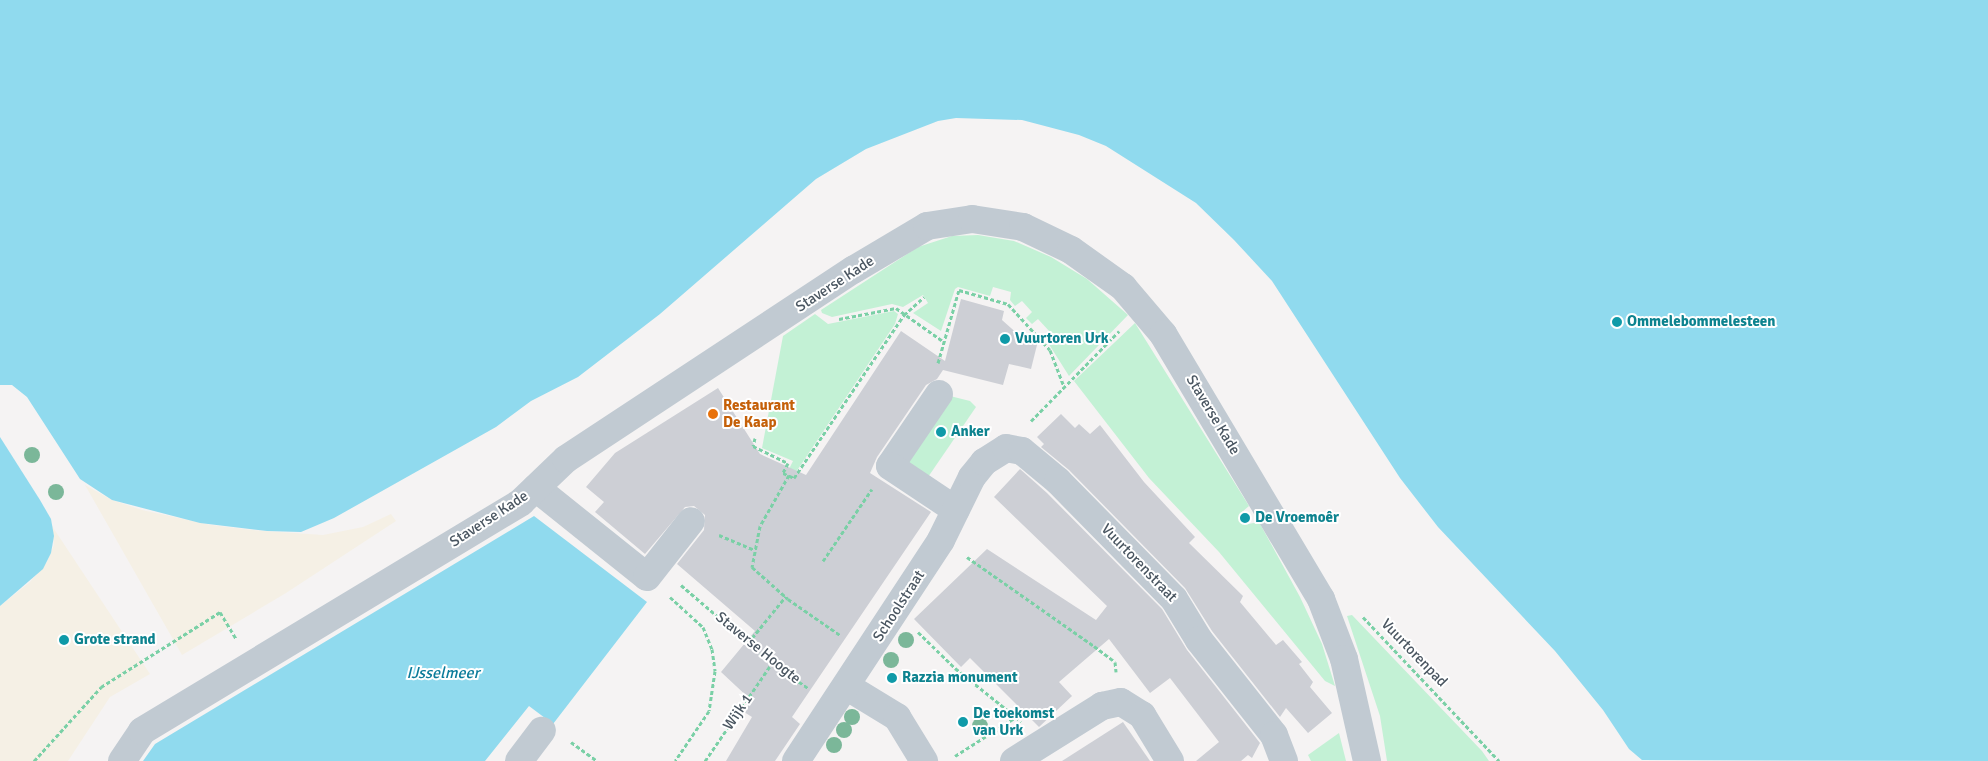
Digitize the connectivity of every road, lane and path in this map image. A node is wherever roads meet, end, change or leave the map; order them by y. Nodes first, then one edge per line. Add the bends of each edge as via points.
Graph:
1 (924, 297) dead end
2 (904, 315) junction
3 (834, 320) dead end
4 (1118, 332) dead end
5 (1064, 387) junction
6 (939, 394) dead end
7 (756, 438) dead end
8 (1006, 449) junction
9 (890, 466) junction
10 (789, 475) junction
11 (536, 488) junction
12 (956, 510) junction
13 (702, 527) joint
14 (941, 540) junction
15 (755, 550) junction
16 (823, 562) dead end
17 (647, 576) junction
18 (685, 587) dead end
19 (786, 596) junction
20 (892, 615) junction
21 (1361, 615) dead end
22 (235, 636) dead end
23 (748, 642) junction
24 (867, 654) junction
25 (772, 663) junction
26 (839, 695) junction
27 (1121, 702) junction
28 (1016, 717) junction
29 (542, 731) dead end
30 (1038, 745) junction
31 (952, 757) dead end
32 (34, 761) edge
33 (122, 761) edge
34 (519, 761) edge
35 (675, 761) edge
36 (706, 761) edge
37 (796, 761) edge
38 (924, 761) edge
39 (1014, 761) edge
40 (1170, 761) edge
41 (1284, 761) edge
42 (1367, 761) edge
43 (1499, 761) edge

1 - 2 path
2 - 3 path via 896,308
2 - 5 path via 944,342 959,290 1008,304 1050,350
2 - 10 path via 794,478
4 - 5 path
5 - 8 path
6 - 9 street
7 - 10 path via 752,446 788,463 783,473
8 - 12 street, Schoolstraat via 972,477
8 - 41 street, Vuurtorenstraat via 1034,459 1174,599 1199,640 1274,734
9 - 12 street
9 - 16 path
10 - 15 path via 760,526
11 - 17 street
11 - 33 street, Staverse Kade via 521,502 142,731
11 - 42 street, Staverse Kade via 566,459 913,233 944,222 972,219 1023,227 1071,250 1111,277 1134,297 1163,334 1321,599 1344,658
12 - 14 street, Schoolstraat
13 - 15 path
13 - 17 street
14 - 20 street, Schoolstraat
14 - 27 path via 1115,662
15 - 19 path via 752,567
17 - 35 path via 703,627 714,660 710,710
18 - 23 path, Staverse Hoogte
19 - 23 path
19 - 24 path
20 - 24 street, Schoolstraat
20 - 28 path via 916,630 955,668
21 - 43 path, Vuurtorenpad
22 - 32 path via 220,612 101,687
23 - 25 path, Staverse Hoogte
24 - 26 street, Schoolstraat
25 - 26 path, Staverse Hoogte
25 - 36 path, Wijk 1
26 - 37 street, Schoolstraat
26 - 38 street via 897,717
27 - 30 street via 1102,706
27 - 40 street via 1142,715
28 - 30 path
28 - 31 path
29 - 34 street
30 - 39 street

